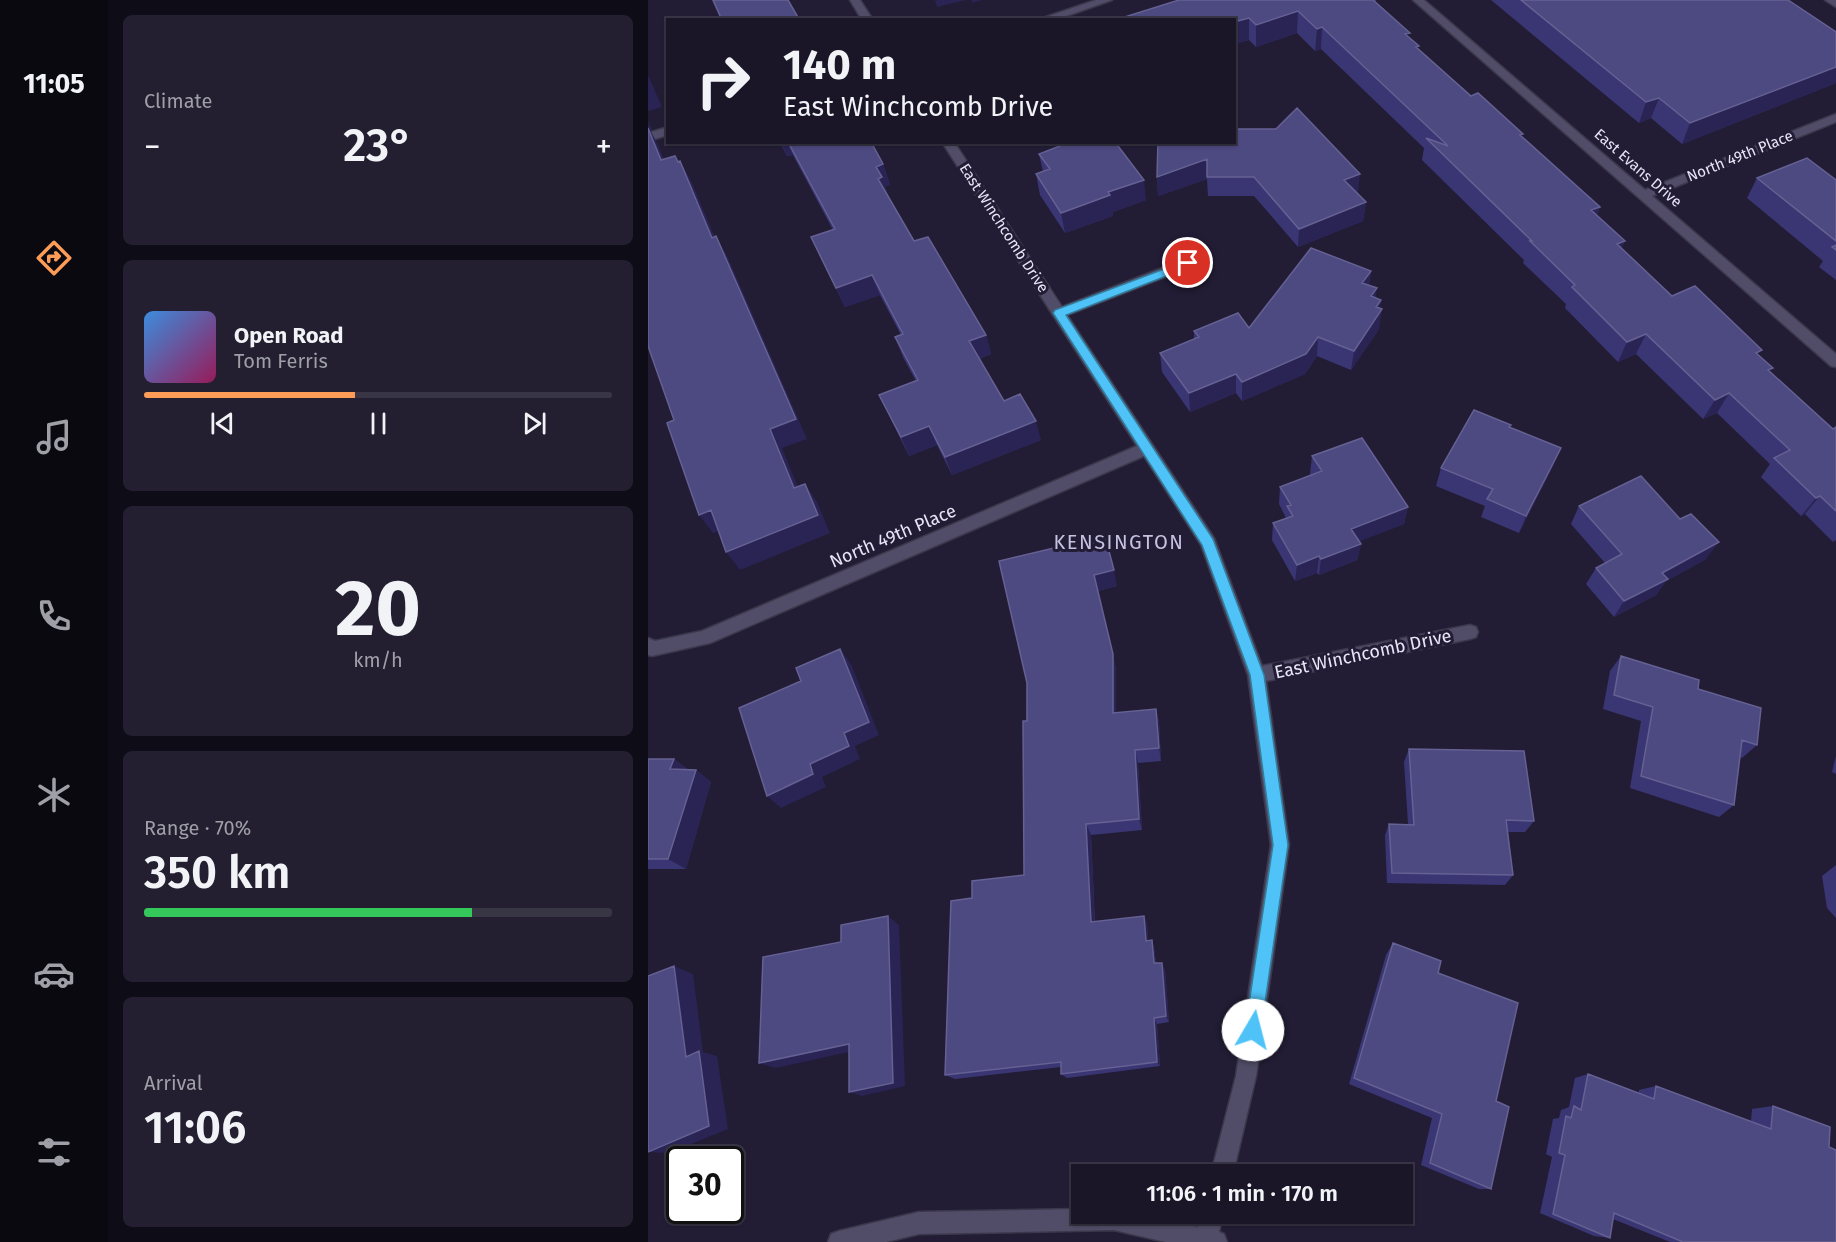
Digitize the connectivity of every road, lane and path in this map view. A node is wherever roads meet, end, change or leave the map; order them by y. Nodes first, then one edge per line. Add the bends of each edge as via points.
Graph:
1 (855, 0) edge
2 (1107, 0) edge
3 (1418, 0) edge
4 (1830, 0) edge
5 (1836, 4) edge
6 (867, 18) edge
7 (1048, 18) edge
8 (1836, 118) edge
9 (666, 132) edge
10 (648, 137) edge
11 (949, 144) edge
12 (1644, 195) junction
13 (1188, 263) dead end
14 (1059, 313) junction
15 (1836, 362) edge
16 (1147, 448) junction
17 (1470, 632) dead end
18 (650, 647) edge
19 (1257, 675) junction
20 (1224, 1164) edge
21 (1211, 1224) edge
22 (1209, 1241) edge
23 (839, 1242) edge

1 - 6 street
2 - 7 street
3 - 12 street, East Evans Drive
4 - 5 street
8 - 12 street, North 49th Place
9 - 10 street
11 - 14 street, East Winchcomb Drive
12 - 15 street, East Evans Drive
13 - 14 street, East Winchcomb Drive
14 - 16 street, East Winchcomb Drive
16 - 18 street, North 49th Place via 704,638
16 - 19 street, East Winchcomb Drive via 1208,543
17 - 19 street, East Winchcomb Drive
19 - 20 street, East Winchcomb Drive via 1280,845 1246,1076
21 - 22 street
22 - 23 street via 1114,1219 919,1223

